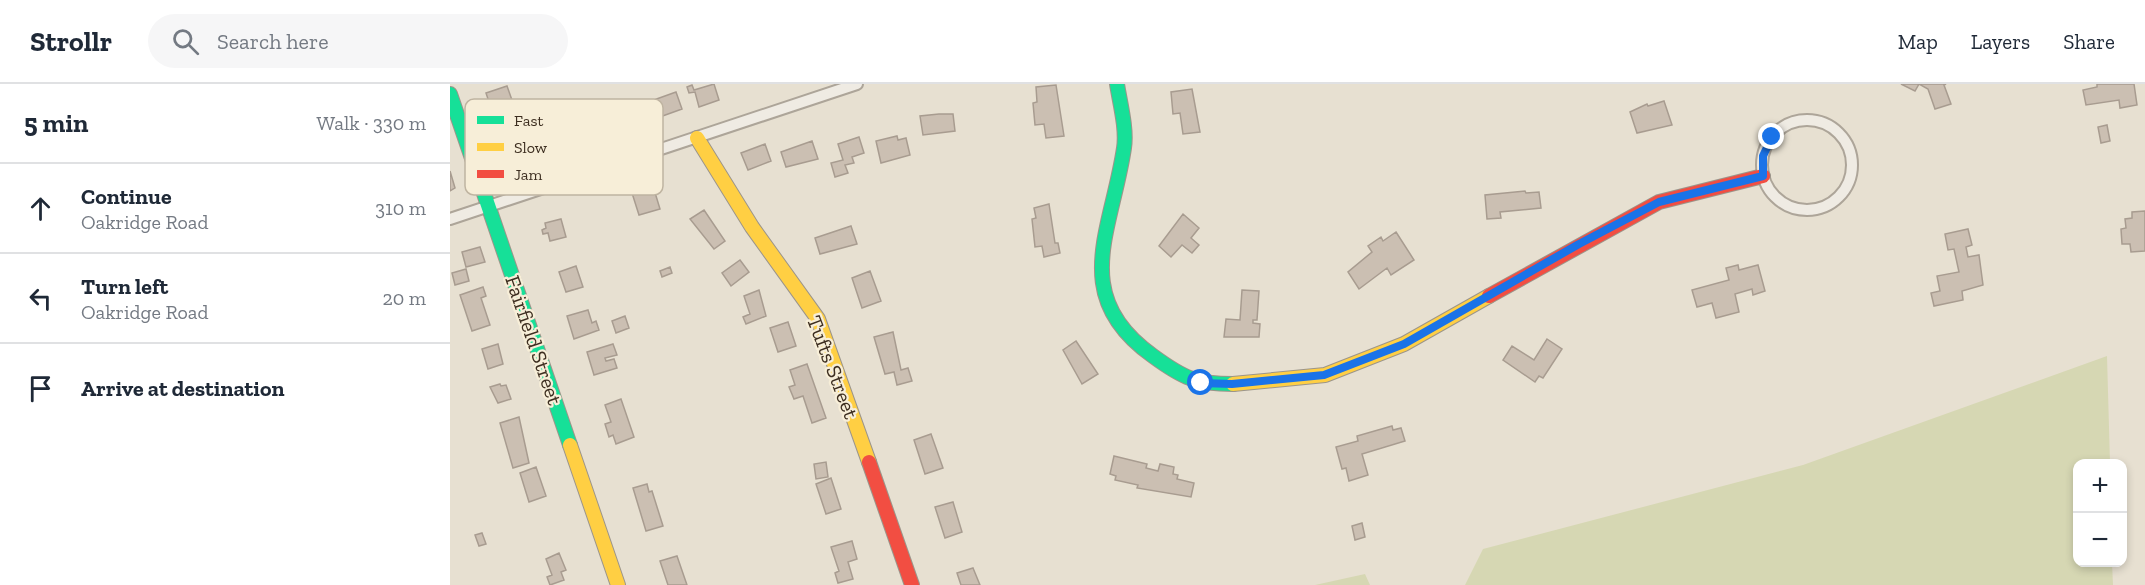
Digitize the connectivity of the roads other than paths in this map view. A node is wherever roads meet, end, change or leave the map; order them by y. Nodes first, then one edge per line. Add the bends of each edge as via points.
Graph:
1 (857, 84) edge
2 (1117, 84) edge
3 (450, 94) edge
4 (465, 137) edge
5 (697, 138) junction
6 (663, 149) edge
7 (1763, 176) junction
8 (485, 195) edge
9 (523, 195) edge
10 (489, 206) junction
11 (450, 219) edge
12 (618, 585) edge
13 (912, 585) edge

1 - 5 street
2 - 7 street via 1125,145 1100,260 1108,306 1133,342 1175,372 1201,383 1232,384 1324,375 1404,344 1659,202
3 - 4 street, Fairfield Street
5 - 6 street
5 - 13 street, Tufts Street via 752,227 818,319
7 - 7 street via 1781,202 1800,210 1816,210 1831,204 1846,190 1852,154 1844,138 1832,127 1813,120 1798,121 1783,127 1769,141 1763,156
8 - 10 street, Fairfield Street
9 - 10 street
10 - 11 street
10 - 12 street, Fairfield Street

